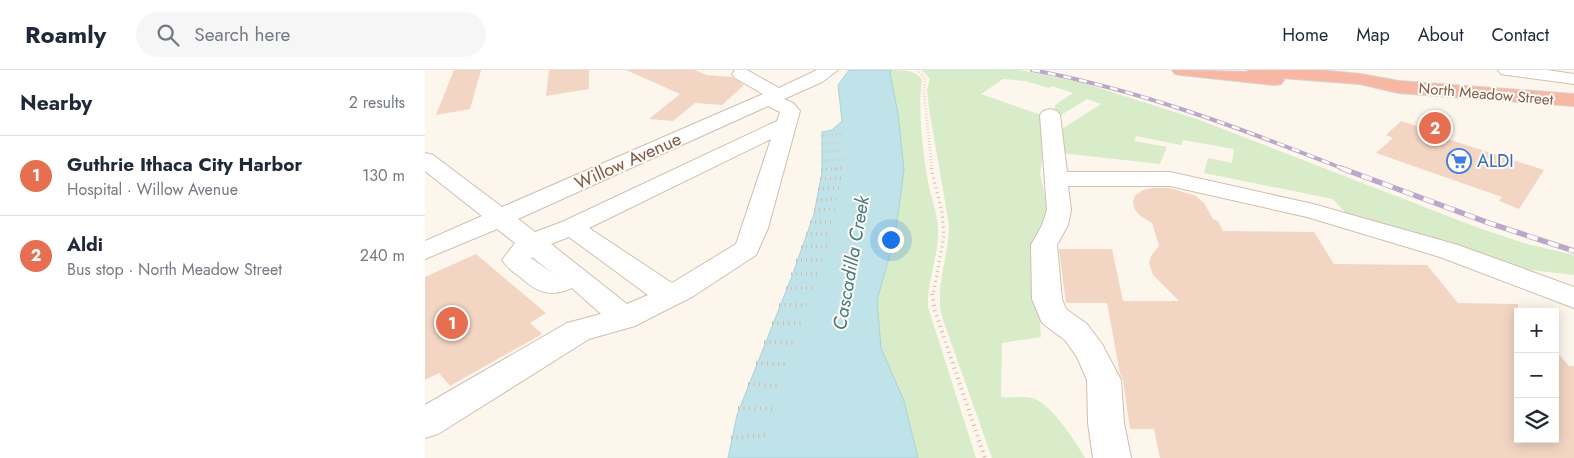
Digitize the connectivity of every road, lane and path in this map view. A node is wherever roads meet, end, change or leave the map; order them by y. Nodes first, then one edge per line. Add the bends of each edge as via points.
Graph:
1 (829, 70) edge
2 (917, 70) edge
3 (1181, 70) edge
4 (1256, 70) edge
5 (1507, 70) edge
6 (741, 74) dead end
7 (1574, 79) edge
8 (1399, 87) junction
9 (773, 97) junction
10 (1574, 100) edge
11 (1050, 115) dead end
12 (786, 124) junction
13 (842, 134) dead end
14 (821, 136) dead end
15 (842, 142) dead end
16 (821, 144) dead end
17 (843, 150) dead end
18 (821, 152) dead end
19 (843, 159) dead end
20 (425, 160) edge
21 (821, 161) dead end
22 (843, 168) dead end
23 (821, 170) dead end
24 (843, 178) dead end
25 (1056, 179) junction
26 (820, 180) dead end
27 (841, 188) dead end
28 (818, 189) dead end
29 (839, 198) dead end
30 (816, 200) dead end
31 (838, 209) dead end
32 (814, 210) dead end
33 (499, 218) junction
34 (810, 222) dead end
35 (835, 222) dead end
36 (571, 227) junction
37 (806, 234) dead end
38 (831, 234) dead end
39 (532, 243) junction
40 (827, 246) dead end
41 (801, 247) dead end
42 (425, 251) edge
43 (796, 260) dead end
44 (823, 260) dead end
45 (791, 274) dead end
46 (818, 274) dead end
47 (786, 288) dead end
48 (813, 288) dead end
49 (670, 296) junction
50 (1574, 298) edge
51 (779, 305) dead end
52 (807, 305) dead end
53 (624, 318) junction
54 (772, 323) dead end
55 (801, 323) dead end
56 (764, 342) dead end
57 (795, 343) dead end
58 (756, 363) dead end
59 (787, 364) dead end
60 (748, 384) dead end
61 (779, 386) dead end
62 (739, 408) dead end
63 (772, 409) dead end
64 (425, 423) edge
65 (767, 435) dead end
66 (731, 438) dead end
67 (985, 458) edge
68 (1112, 458) edge

1 - 9 street, Willow Avenue
2 - 67 path via 925,78 932,174 944,236 932,291 935,311
3 - 8 highway, North Meadow Street via 1364,88
4 - 8 highway, North Meadow Street
5 - 7 street
6 - 9 street
8 - 10 highway, North Meadow Street
9 - 12 street via 790,111
9 - 33 street, Willow Avenue
11 - 25 street
12 - 36 street
12 - 49 street via 747,249
13 - 14 path
15 - 16 path
17 - 18 path
19 - 21 path
20 - 33 street
22 - 23 path
24 - 26 path
25 - 50 street via 1170,179 1313,211 1449,251
25 - 68 street via 1059,210 1044,245 1047,299 1053,314 1076,332 1091,352 1104,380
27 - 28 path
29 - 30 path
31 - 32 path
33 - 39 street
33 - 42 street, Willow Avenue
34 - 35 path
36 - 39 street
36 - 49 street
37 - 38 path
39 - 53 street via 520,251 516,260 545,283 556,284 575,276
40 - 41 path
43 - 44 path
45 - 46 path
47 - 48 path
49 - 53 street
51 - 52 path
53 - 64 street via 578,331
54 - 55 path
56 - 57 path
58 - 59 path
60 - 61 path
62 - 63 path
65 - 66 path

